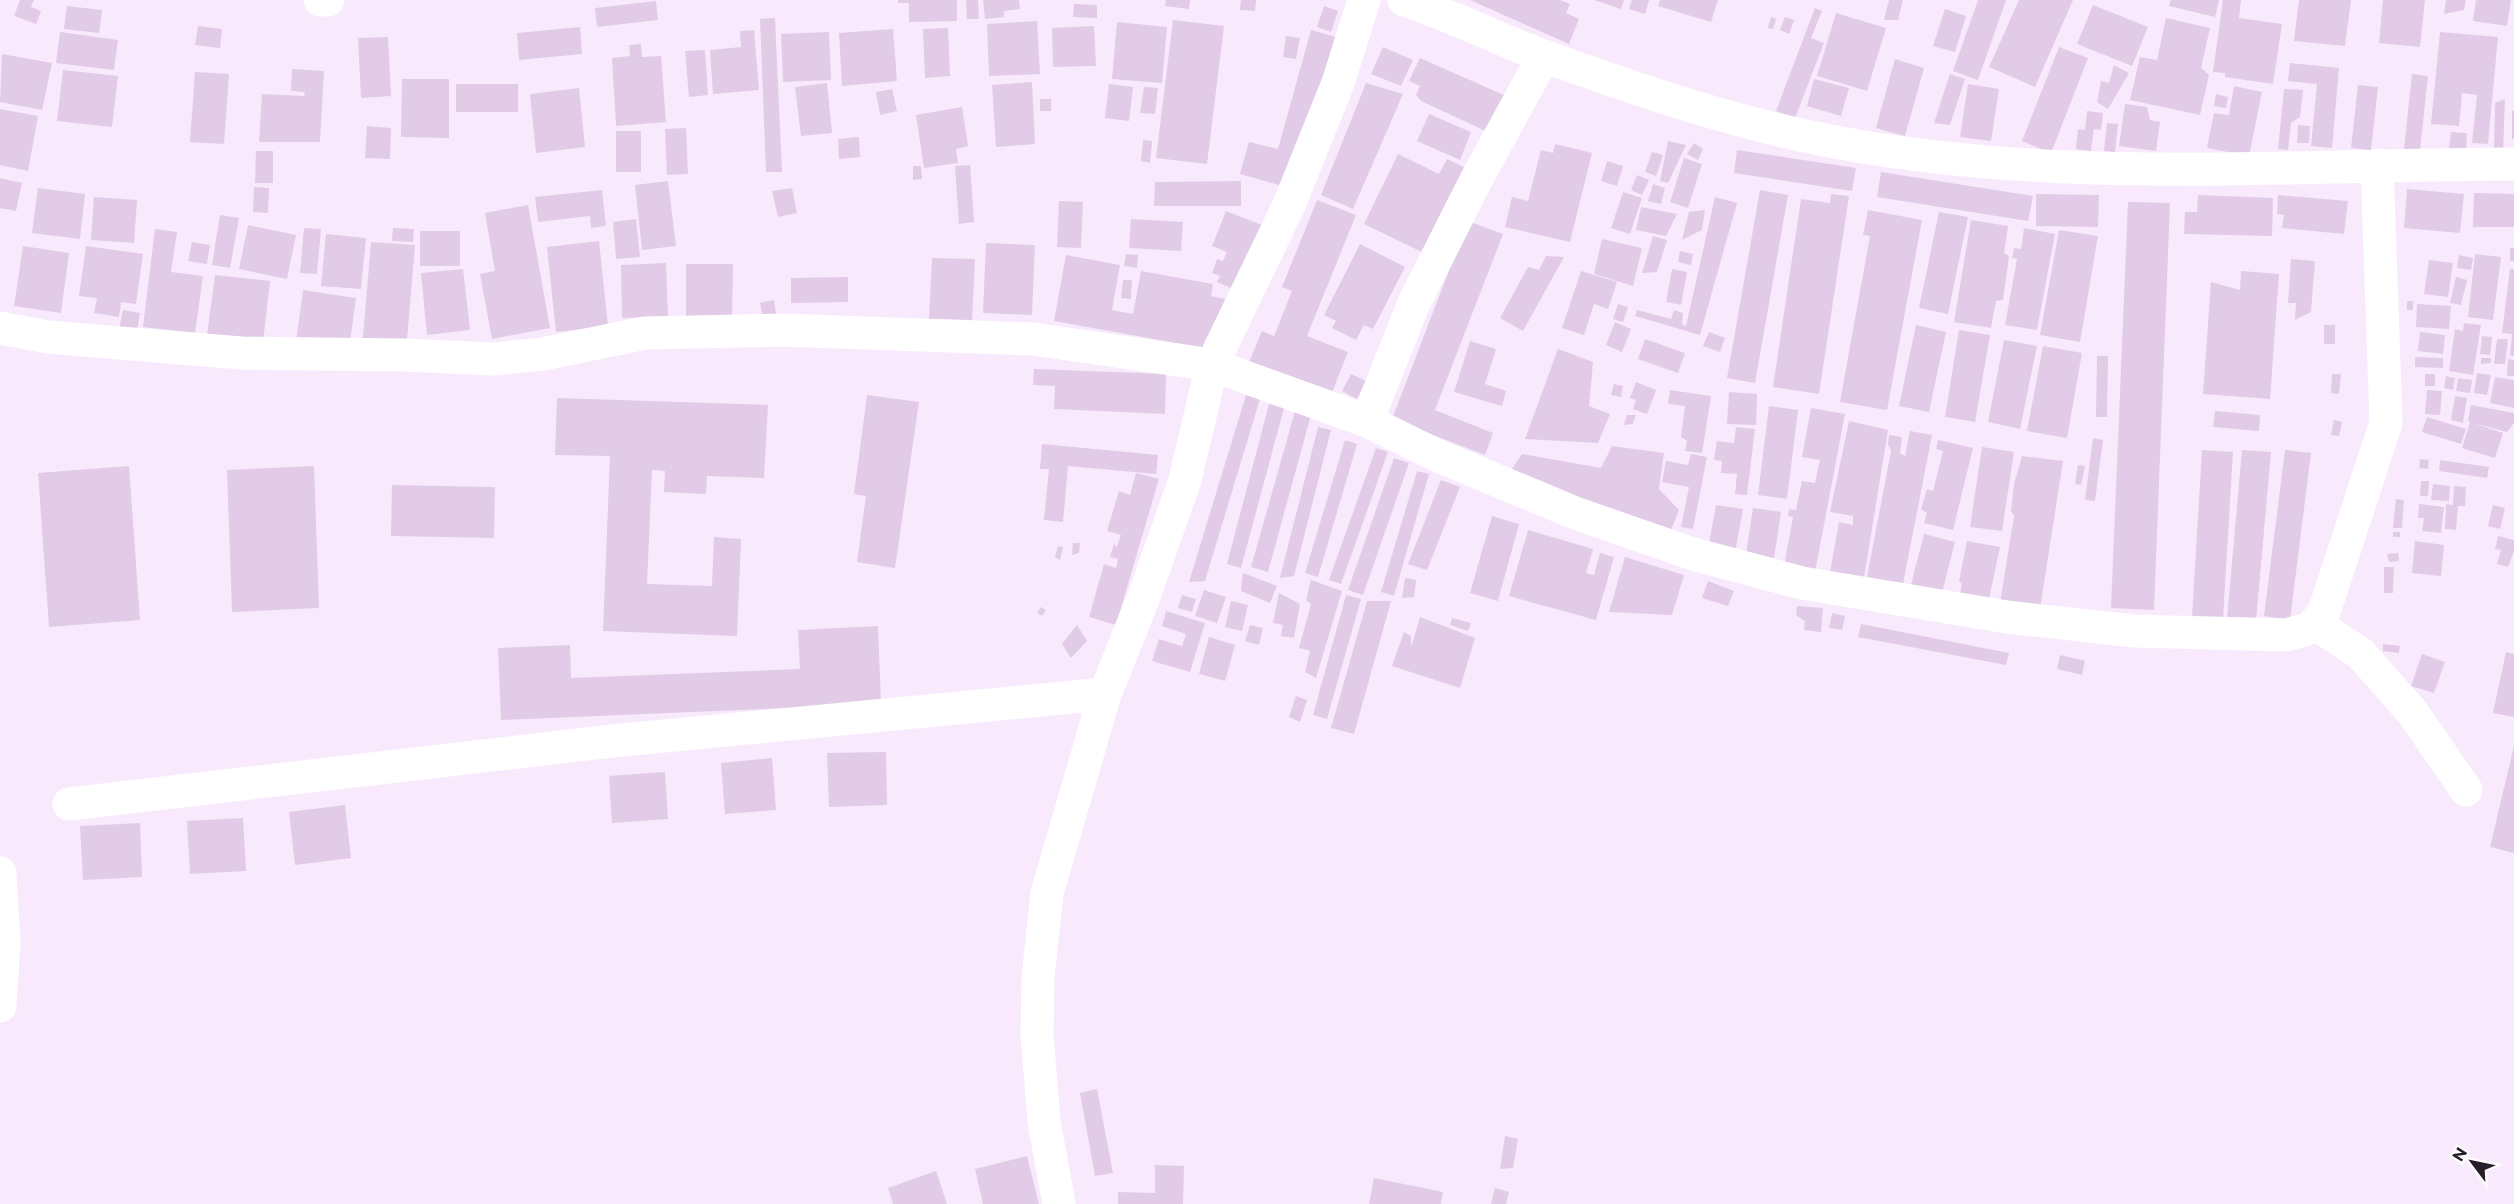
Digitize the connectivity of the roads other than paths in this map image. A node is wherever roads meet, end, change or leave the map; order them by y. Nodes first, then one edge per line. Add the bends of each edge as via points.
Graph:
1 (320, 0) edge
2 (328, 0) edge
3 (1364, 0) edge
4 (1404, 0) edge
5 (1544, 56) junction
6 (2514, 164) edge
7 (2377, 165) junction
8 (0, 328) edge
9 (1212, 365) junction
10 (1367, 421) junction
11 (2316, 624) junction
12 (1105, 694) junction
13 (2466, 790) dead end
14 (69, 804) dead end
15 (0, 873) edge
16 (0, 1006) edge
17 (1059, 1204) edge

1 - 2 street
3 - 9 street via 1338,83 1289,205
4 - 5 street
5 - 7 street via 1747,121 1880,150 1995,164 2198,169
5 - 10 street via 1414,303
6 - 7 street
7 - 11 street via 2386,423 2349,541 2324,612
8 - 9 street via 48,337 241,353 493,360 645,333 782,330 1033,339
9 - 10 street
9 - 12 street via 1185,480
10 - 11 street via 1436,455 1575,513 1693,554 1802,583 2007,617 2134,631 2287,635
11 - 13 street via 2361,654 2413,713
12 - 14 street via 612,741
12 - 17 street via 1047,893 1038,977 1037,1035 1044,1121
15 - 16 street via 4,944

